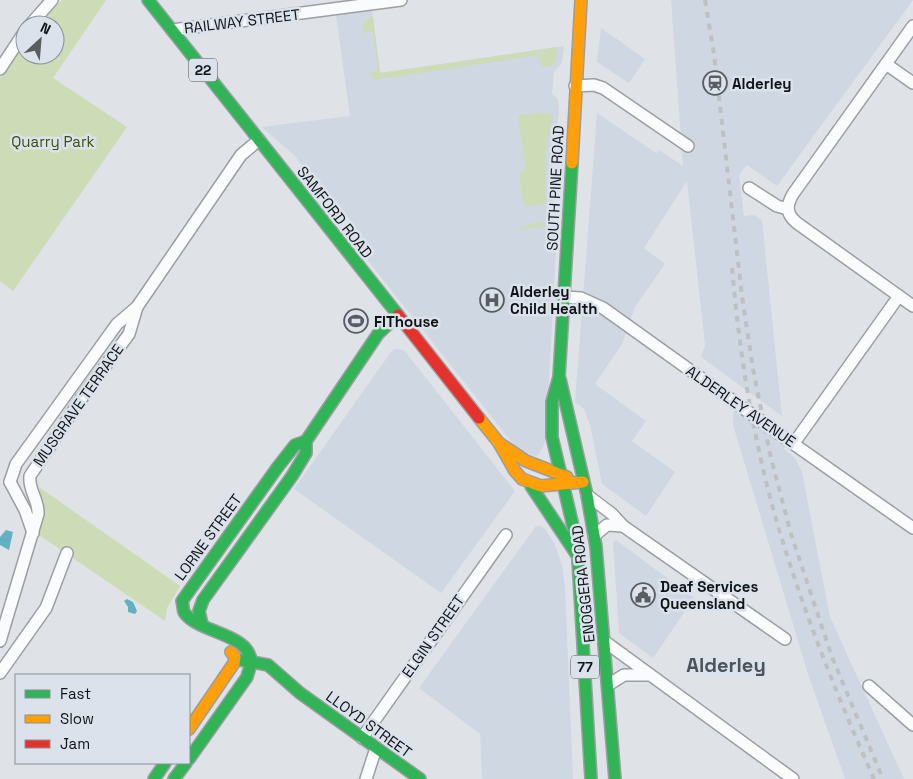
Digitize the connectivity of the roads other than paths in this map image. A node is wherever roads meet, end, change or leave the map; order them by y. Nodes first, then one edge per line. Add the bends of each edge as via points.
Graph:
1 (52, 0) edge
2 (148, 0) edge
3 (401, 0) edge
4 (581, 0) edge
5 (346, 4) edge
6 (39, 15) edge
7 (913, 26) edge
8 (172, 30) junction
9 (15, 46) edge
10 (886, 64) junction
11 (0, 69) edge
12 (913, 83) edge
13 (575, 86) junction
14 (259, 140) junction
15 (688, 146) dead end
16 (749, 188) dead end
17 (788, 209) junction
18 (899, 296) junction
19 (564, 297) junction
20 (913, 306) edge
21 (136, 307) junction
22 (398, 315) junction
23 (559, 377) junction
24 (306, 441) junction
25 (499, 443) junction
26 (794, 443) junction
27 (582, 479) junction
28 (5, 480) edge
29 (558, 483) junction
30 (531, 486) junction
31 (587, 495) junction
32 (540, 502) junction
33 (623, 526) junction
34 (913, 528) edge
35 (33, 534) junction
36 (506, 535) dead end
37 (594, 536) junction
38 (67, 553) dead end
39 (576, 555) junction
40 (202, 624) junction
41 (785, 639) dead end
42 (0, 641) edge
43 (604, 641) junction
44 (235, 651) junction
45 (250, 666) junction
46 (0, 673) edge
47 (648, 675) junction
48 (608, 685) junction
49 (869, 686) dead end
50 (913, 725) edge
51 (190, 727) edge
52 (362, 738) junction
53 (376, 748) junction
54 (190, 756) edge
55 (164, 764) edge
56 (185, 764) edge
57 (154, 779) edge
58 (174, 779) edge
59 (366, 779) edge
60 (420, 779) edge
61 (591, 779) edge
62 (615, 779) edge
63 (793, 779) edge

1 - 6 street
2 - 8 main road, SAMFORD ROAD / 22
3 - 5 street, RAILWAY STREET
4 - 13 main road, SOUTH PINE ROAD
5 - 8 street, RAILWAY STREET
7 - 10 street
8 - 14 main road, SAMFORD ROAD / 22
9 - 11 street
10 - 12 street
10 - 17 street via 793,194
13 - 15 street via 596,85 608,90
13 - 19 main road, SOUTH PINE ROAD
14 - 21 street, MUSGRAVE TERRACE via 242,155
14 - 22 main road, SAMFORD ROAD / 22
16 - 17 street via 777,206
17 - 18 street via 794,221
18 - 20 street
18 - 26 street
19 - 23 main road, SOUTH PINE ROAD
19 - 26 street, ALDERLEY AVENUE, bridge via 581,298 598,305
21 - 28 street, MUSGRAVE TERRACE via 116,324
21 - 35 street, MUSGRAVE TERRACE via 129,334 33,470 30,486 39,510
22 - 24 main road, LORNE STREET via 378,334
22 - 25 main road, SAMFORD ROAD / 22
23 - 27 main road, SOUTH PINE ROAD
23 - 29 main road, SOUTH PINE ROAD via 551,412
24 - 40 main road, LORNE STREET via 306,453 292,476 201,603 198,611
24 - 40 main road, LORNE STREET via 295,445 185,596 183,612
25 - 29 main road, SAMFORD ROAD / 22
25 - 30 main road, SAMFORD ROAD / 22 via 507,462
26 - 34 street, ALDERLEY AVENUE
27 - 29 main road, SAMFORD ROAD / 22 via 573,477
27 - 31 main road, ENOGGERA ROAD / 77
28 - 35 street via 25,510
29 - 30 main road, SAMFORD ROAD / 22
29 - 32 main road
29 - 39 main road, ENOGGERA ROAD / 77 via 575,529
30 - 32 main road
31 - 33 street
31 - 37 main road, ENOGGERA ROAD / 77
32 - 39 main road
33 - 37 street via 608,525
33 - 41 street
35 - 42 street, MUSGRAVE TERRACE
36 - 52 street, ELGIN STREET
37 - 43 main road, ENOGGERA ROAD / 77
38 - 46 street via 46,608
39 - 61 main road, ENOGGERA ROAD / 77 via 582,604
40 - 44 main road
43 - 47 street
43 - 48 main road, ENOGGERA ROAD / 77
44 - 45 main road, LLOYD STREET
44 - 45 main road via 248,652
44 - 51 main road
45 - 52 main road, LLOYD STREET via 265,663 278,671 300,693
45 - 54 main road
47 - 48 street via 629,674
47 - 63 street
48 - 62 main road, ENOGGERA ROAD / 77
49 - 50 street
52 - 53 main road, LLOYD STREET
53 - 59 street
53 - 60 main road, LLOYD STREET
55 - 57 main road
56 - 58 main road

